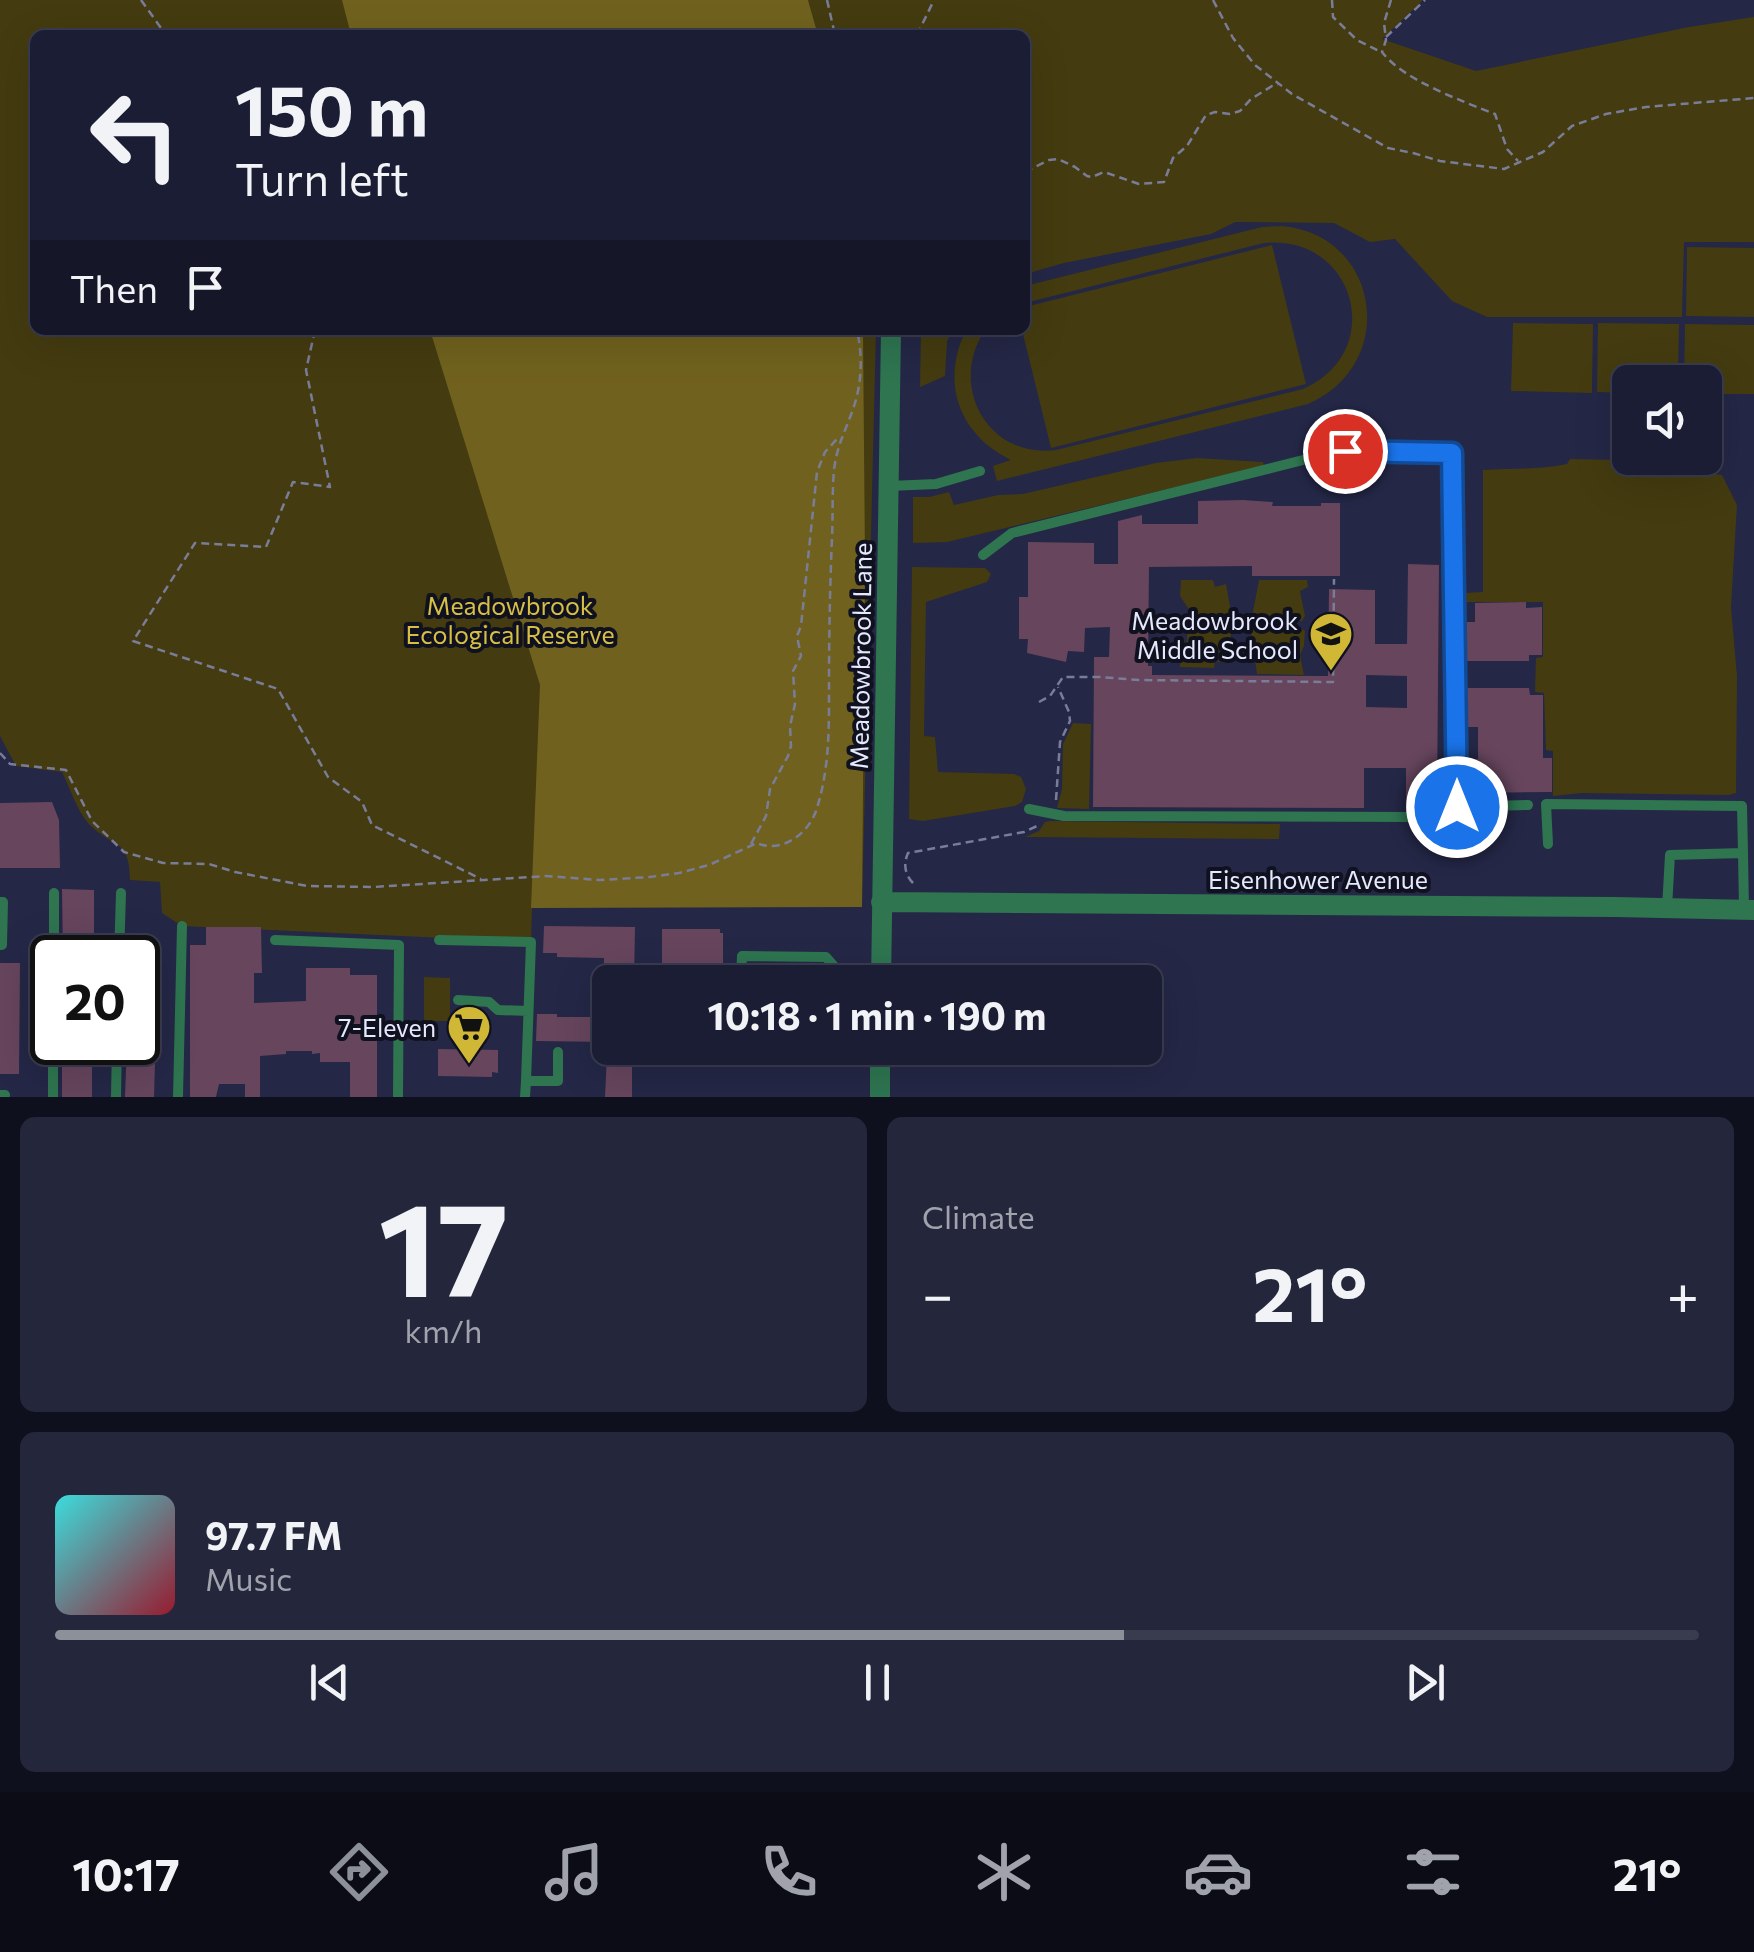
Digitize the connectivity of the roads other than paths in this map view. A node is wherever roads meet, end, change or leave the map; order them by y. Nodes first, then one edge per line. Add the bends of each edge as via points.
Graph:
1 (891, 335) edge
2 (980, 471) dead end
3 (888, 486) junction
4 (983, 555) dead end
5 (1528, 805) dead end
6 (1457, 807) junction
7 (1029, 809) dead end
8 (1548, 844) dead end
9 (1744, 854) junction
10 (54, 893) dead end
11 (121, 893) dead end
12 (0, 902) edge
13 (882, 902) junction
14 (1668, 908) junction
15 (1749, 910) edge
16 (182, 926) dead end
17 (54, 935) edge
18 (120, 935) edge
19 (275, 940) dead end
20 (439, 940) dead end
21 (0, 945) edge
22 (742, 965) edge
23 (832, 965) edge
24 (881, 965) edge
25 (458, 1000) dead end
26 (528, 1011) junction
27 (558, 1052) dead end
28 (53, 1065) edge
29 (117, 1065) edge
30 (880, 1065) edge
31 (526, 1081) junction
32 (52, 1097) edge
33 (116, 1097) edge
34 (178, 1097) edge
35 (398, 1097) edge
36 (525, 1097) edge
37 (880, 1097) edge

1 - 3 street, Meadowbrook Lane
2 - 3 lane via 936,484
3 - 13 street, Meadowbrook Lane
4 - 6 lane via 1012,533 1311,458 1345,451 1452,453
5 - 6 lane
6 - 7 lane via 1413,818 1064,816
8 - 9 lane via 1546,804 1742,806
9 - 14 lane via 1670,855
9 - 15 lane
10 - 17 lane
11 - 18 lane
12 - 21 lane
13 - 14 street, Eisenhower Avenue
13 - 24 street, Meadowbrook Lane
14 - 15 street, Eisenhower Avenue
16 - 34 lane
19 - 35 lane via 400,945
20 - 26 lane via 531,942
22 - 23 lane via 742,956 826,957
25 - 26 lane
26 - 31 lane
27 - 31 lane via 558,1081
28 - 32 lane
29 - 33 lane
30 - 37 street
31 - 36 lane

